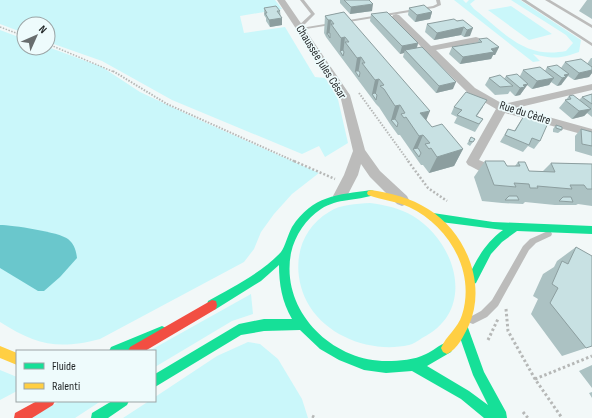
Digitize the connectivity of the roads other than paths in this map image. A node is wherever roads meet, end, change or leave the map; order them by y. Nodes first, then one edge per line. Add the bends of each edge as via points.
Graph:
1 (281, 0) edge
2 (302, 0) edge
3 (438, 0) edge
4 (523, 0) edge
5 (547, 0) edge
6 (396, 17) dead end
7 (299, 28) junction
8 (592, 28) edge
9 (476, 40) dead end
10 (592, 45) edge
11 (429, 49) junction
12 (592, 87) edge
13 (502, 108) junction
14 (592, 133) edge
15 (359, 151) junction
16 (461, 156) edge
17 (472, 162) junction
18 (509, 173) edge
19 (340, 196) junction
20 (402, 200) junction
21 (433, 217) junction
22 (513, 228) junction
23 (558, 229) junction
24 (592, 230) edge
25 (284, 255) junction
26 (472, 280) junction
27 (303, 324) junction
28 (465, 327) junction
29 (162, 332) junction
30 (117, 350) edge
31 (135, 350) edge
32 (0, 352) edge
33 (16, 359) edge
34 (413, 365) junction
35 (156, 379) edge
36 (47, 402) edge
37 (121, 402) edge
38 (20, 418) edge
39 (97, 418) edge
40 (494, 418) edge
41 (501, 418) edge

1 - 7 street, Chaussée Jules César
2 - 7 lane via 313,14
3 - 7 lane via 439,5 434,7
4 - 10 lane
5 - 8 lane
6 - 11 street, Rue du Cèdre
7 - 15 street, Chaussée Jules César via 345,95
9 - 11 street
11 - 13 street, Rue du Cèdre via 471,90
12 - 13 street
13 - 14 street, Rue du Cèdre
13 - 17 street
15 - 19 street
15 - 20 street, Chaussée Jules César via 375,174
16 - 17 street
17 - 18 street via 495,173
19 - 20 main road via 371,193
19 - 25 main road via 314,208 300,220 290,236
20 - 21 main road
21 - 22 main road via 461,223
21 - 26 main road via 458,245 467,262
22 - 23 main road
22 - 26 main road via 490,246 478,264
23 - 24 main road
23 - 28 lane via 533,241 526,248 495,304
25 - 27 main road via 285,288 294,311
25 - 29 main road via 270,269 243,287
26 - 28 main road via 472,302
27 - 34 main road via 323,344 351,360 382,368
27 - 35 main road via 264,325 240,330
28 - 34 main road via 443,352
28 - 41 main road via 473,364
29 - 30 main road
29 - 31 main road
32 - 33 main road
34 - 40 main road via 465,394
36 - 38 main road
37 - 39 main road

